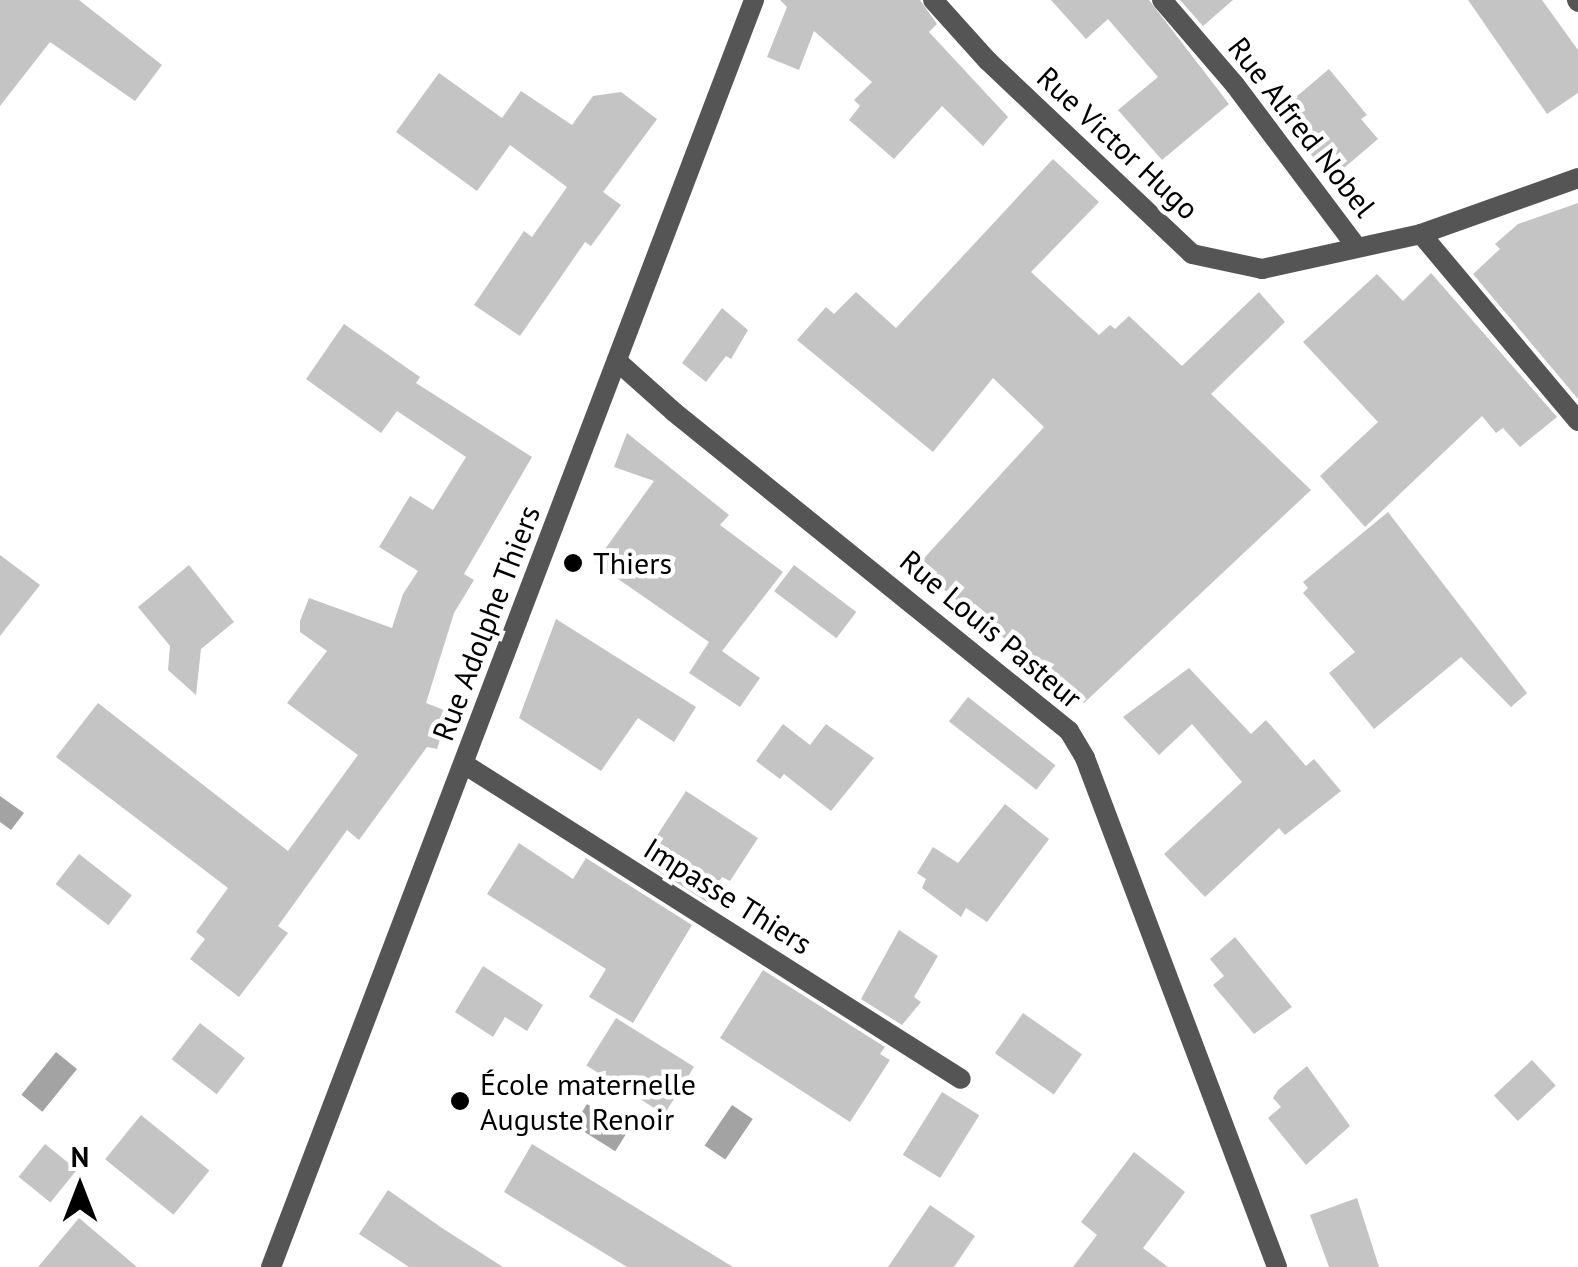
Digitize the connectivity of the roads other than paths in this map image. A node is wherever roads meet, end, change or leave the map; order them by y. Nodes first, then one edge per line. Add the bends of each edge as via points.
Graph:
1 (754, 0) edge
2 (933, 0) edge
3 (1162, 0) edge
4 (1578, 178) edge
5 (1420, 234) junction
6 (1356, 246) junction
7 (617, 360) junction
8 (1578, 421) edge
9 (464, 764) junction
10 (961, 1079) dead end
11 (272, 1267) edge
12 (1277, 1267) edge

1 - 7 street, Rue Adolphe Thiers
2 - 6 street, Rue Victor Hugo via 988,61 1192,254 1262,269
3 - 6 street, Rue Alfred Nobel via 1235,84
4 - 5 street, Rue Victor Hugo
5 - 6 street, Rue Victor Hugo
5 - 8 street
7 - 9 street, Rue Adolphe Thiers
7 - 12 street, Rue Louis Pasteur via 1068,731 1085,758
9 - 10 street, Impasse Thiers
9 - 11 street, Rue Adolphe Thiers

